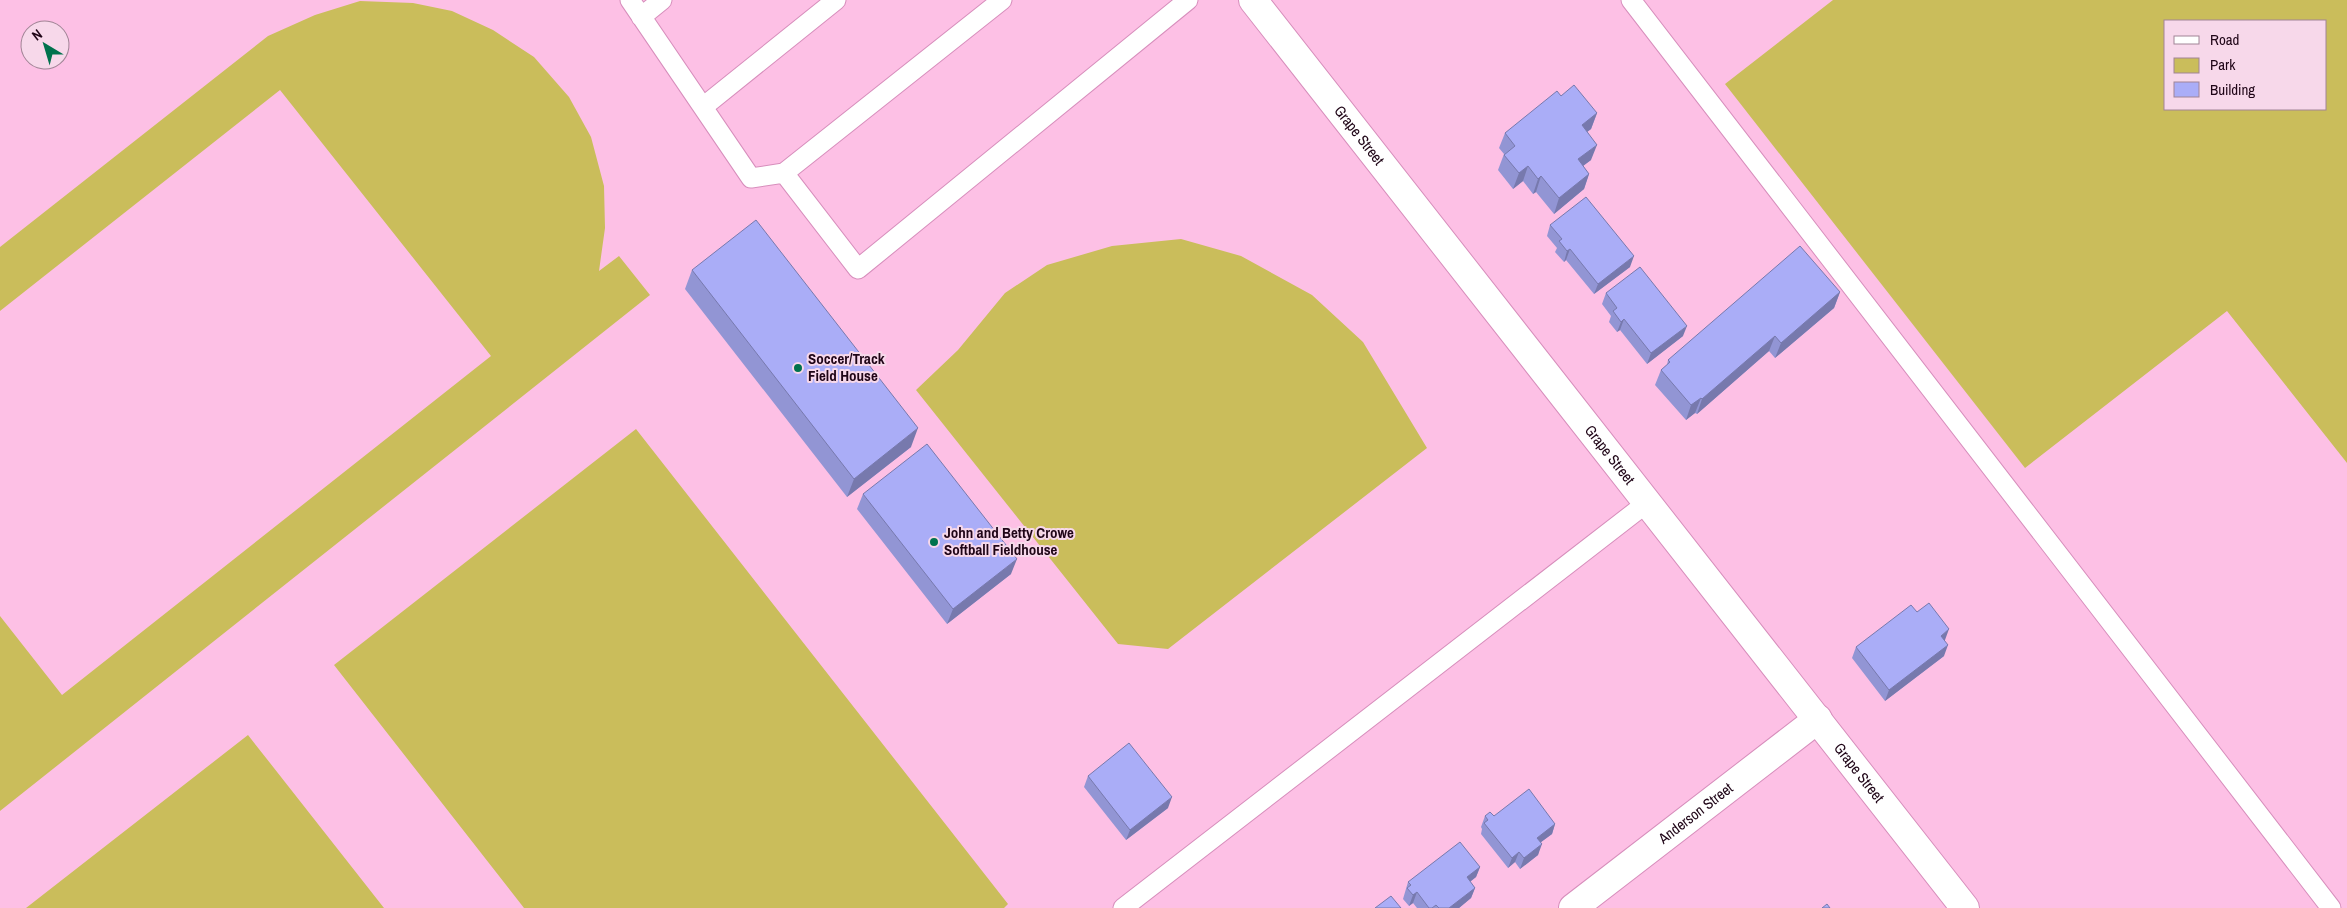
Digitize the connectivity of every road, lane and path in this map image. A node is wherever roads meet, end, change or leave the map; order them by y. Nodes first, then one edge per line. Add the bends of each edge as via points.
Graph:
1 (630, 0) edge
2 (662, 0) edge
3 (836, 0) edge
4 (1002, 0) edge
5 (1188, 0) edge
6 (1253, 0) edge
7 (1631, 0) edge
8 (641, 17) junction
9 (703, 107) junction
10 (784, 173) junction
11 (1648, 502) junction
12 (1818, 719) junction
13 (1123, 908) edge
14 (1573, 908) edge
15 (1965, 908) edge
16 (2331, 908) edge

1 - 8 lane
2 - 8 lane
3 - 9 lane
4 - 10 lane
5 - 10 lane via 858,269
6 - 11 street, Grape Street
7 - 16 lane
8 - 9 lane
9 - 10 lane via 751,178
11 - 12 street, Grape Street
11 - 13 lane
12 - 14 street, Anderson Street
12 - 15 street, Grape Street

